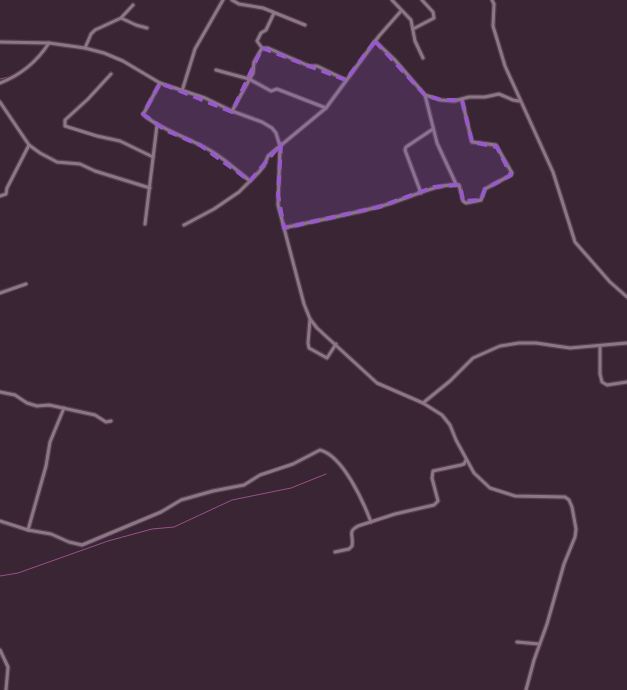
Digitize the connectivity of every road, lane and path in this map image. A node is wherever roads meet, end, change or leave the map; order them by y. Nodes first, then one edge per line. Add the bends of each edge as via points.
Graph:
1 (224, 0) edge
2 (232, 0) edge
3 (392, 0) edge
4 (422, 0) edge
5 (492, 0) edge
6 (133, 5) dead end
7 (401, 11) junction
8 (274, 12) junction
9 (121, 18) junction
10 (305, 25) dead end
11 (147, 28) dead end
12 (413, 30) junction
13 (375, 41) junction
14 (0, 42) edge
15 (49, 43) junction
16 (85, 48) junction
17 (262, 48) junction
18 (423, 58) dead end
19 (216, 70) dead end
20 (111, 74) dead end
21 (249, 79) junction
22 (346, 80) junction
23 (160, 83) junction
24 (0, 84) edge
25 (182, 91) junction
26 (425, 95) junction
27 (462, 100) junction
28 (520, 101) junction
29 (0, 102) edge
30 (326, 108) junction
31 (232, 111) junction
32 (157, 125) junction
33 (433, 128) junction
34 (28, 145) junction
35 (280, 146) junction
36 (153, 157) junction
37 (250, 181) junction
38 (456, 184) junction
39 (150, 188) junction
40 (421, 193) junction
41 (0, 196) edge
42 (145, 224) dead end
43 (184, 225) dead end
44 (284, 228) junction
45 (26, 284) dead end
46 (0, 293) edge
47 (627, 297) edge
48 (310, 319) junction
49 (627, 343) edge
50 (336, 344) junction
51 (600, 346) junction
52 (627, 382) edge
53 (0, 392) edge
54 (423, 403) junction
55 (64, 408) junction
56 (111, 421) dead end
57 (466, 459) junction
58 (0, 521) edge
59 (372, 522) junction
60 (28, 530) junction
61 (335, 552) dead end
62 (517, 642) dead end
63 (539, 644) junction
64 (0, 650) edge
65 (6, 690) edge
66 (526, 690) edge

1 - 25 street via 195,50
2 - 8 street
3 - 7 street
4 - 12 street via 434,18
5 - 28 street via 493,26
6 - 9 street
7 - 12 street via 411,20
7 - 13 street
8 - 10 street
8 - 17 street via 266,30 256,41
9 - 11 street
9 - 16 street via 90,34
12 - 18 street
13 - 22 street
13 - 26 street
14 - 15 street
15 - 16 street
15 - 24 street via 39,58 20,74
16 - 23 street via 123,61
17 - 21 street
17 - 22 street via 317,66
19 - 21 street
20 - 36 street via 65,120 65,126 120,141
21 - 30 street via 271,91 277,89
21 - 31 street
22 - 30 street
23 - 25 street
23 - 32 street via 144,114
25 - 31 street
26 - 27 street via 441,100
26 - 33 street
27 - 28 street via 499,94
27 - 38 street via 472,142 496,145 512,173 485,189 481,200 466,203
28 - 47 street via 553,172 575,242
29 - 34 street
30 - 35 street
31 - 35 street via 268,126 276,133
32 - 36 street
32 - 37 street via 200,145
33 - 38 street
33 - 40 street via 405,150
34 - 39 street via 57,162 80,164
34 - 41 street via 6,194
35 - 37 street via 268,156 264,166
35 - 44 street via 278,195
36 - 39 street
37 - 43 street via 214,209
38 - 40 street via 434,187
39 - 42 street
40 - 44 street via 379,207
44 - 48 street
45 - 46 street
48 - 50 street
48 - 50 street via 309,348 327,358
49 - 51 street
50 - 54 street via 377,383
51 - 52 street via 602,382 607,385
51 - 54 street via 561,348 519,343 500,346 473,358
53 - 55 street via 15,395 37,406
54 - 57 street via 442,415 450,425
55 - 56 street
55 - 60 street via 50,442
57 - 59 street via 464,464 434,471 432,478 438,500 434,505
57 - 63 street via 490,488 514,496 565,497 570,503 575,537
58 - 60 street
59 - 60 street via 339,462 320,450 244,485 181,500 82,546 51,534
59 - 61 street via 353,528 352,546
62 - 63 street
63 - 66 street
64 - 65 street via 8,667

